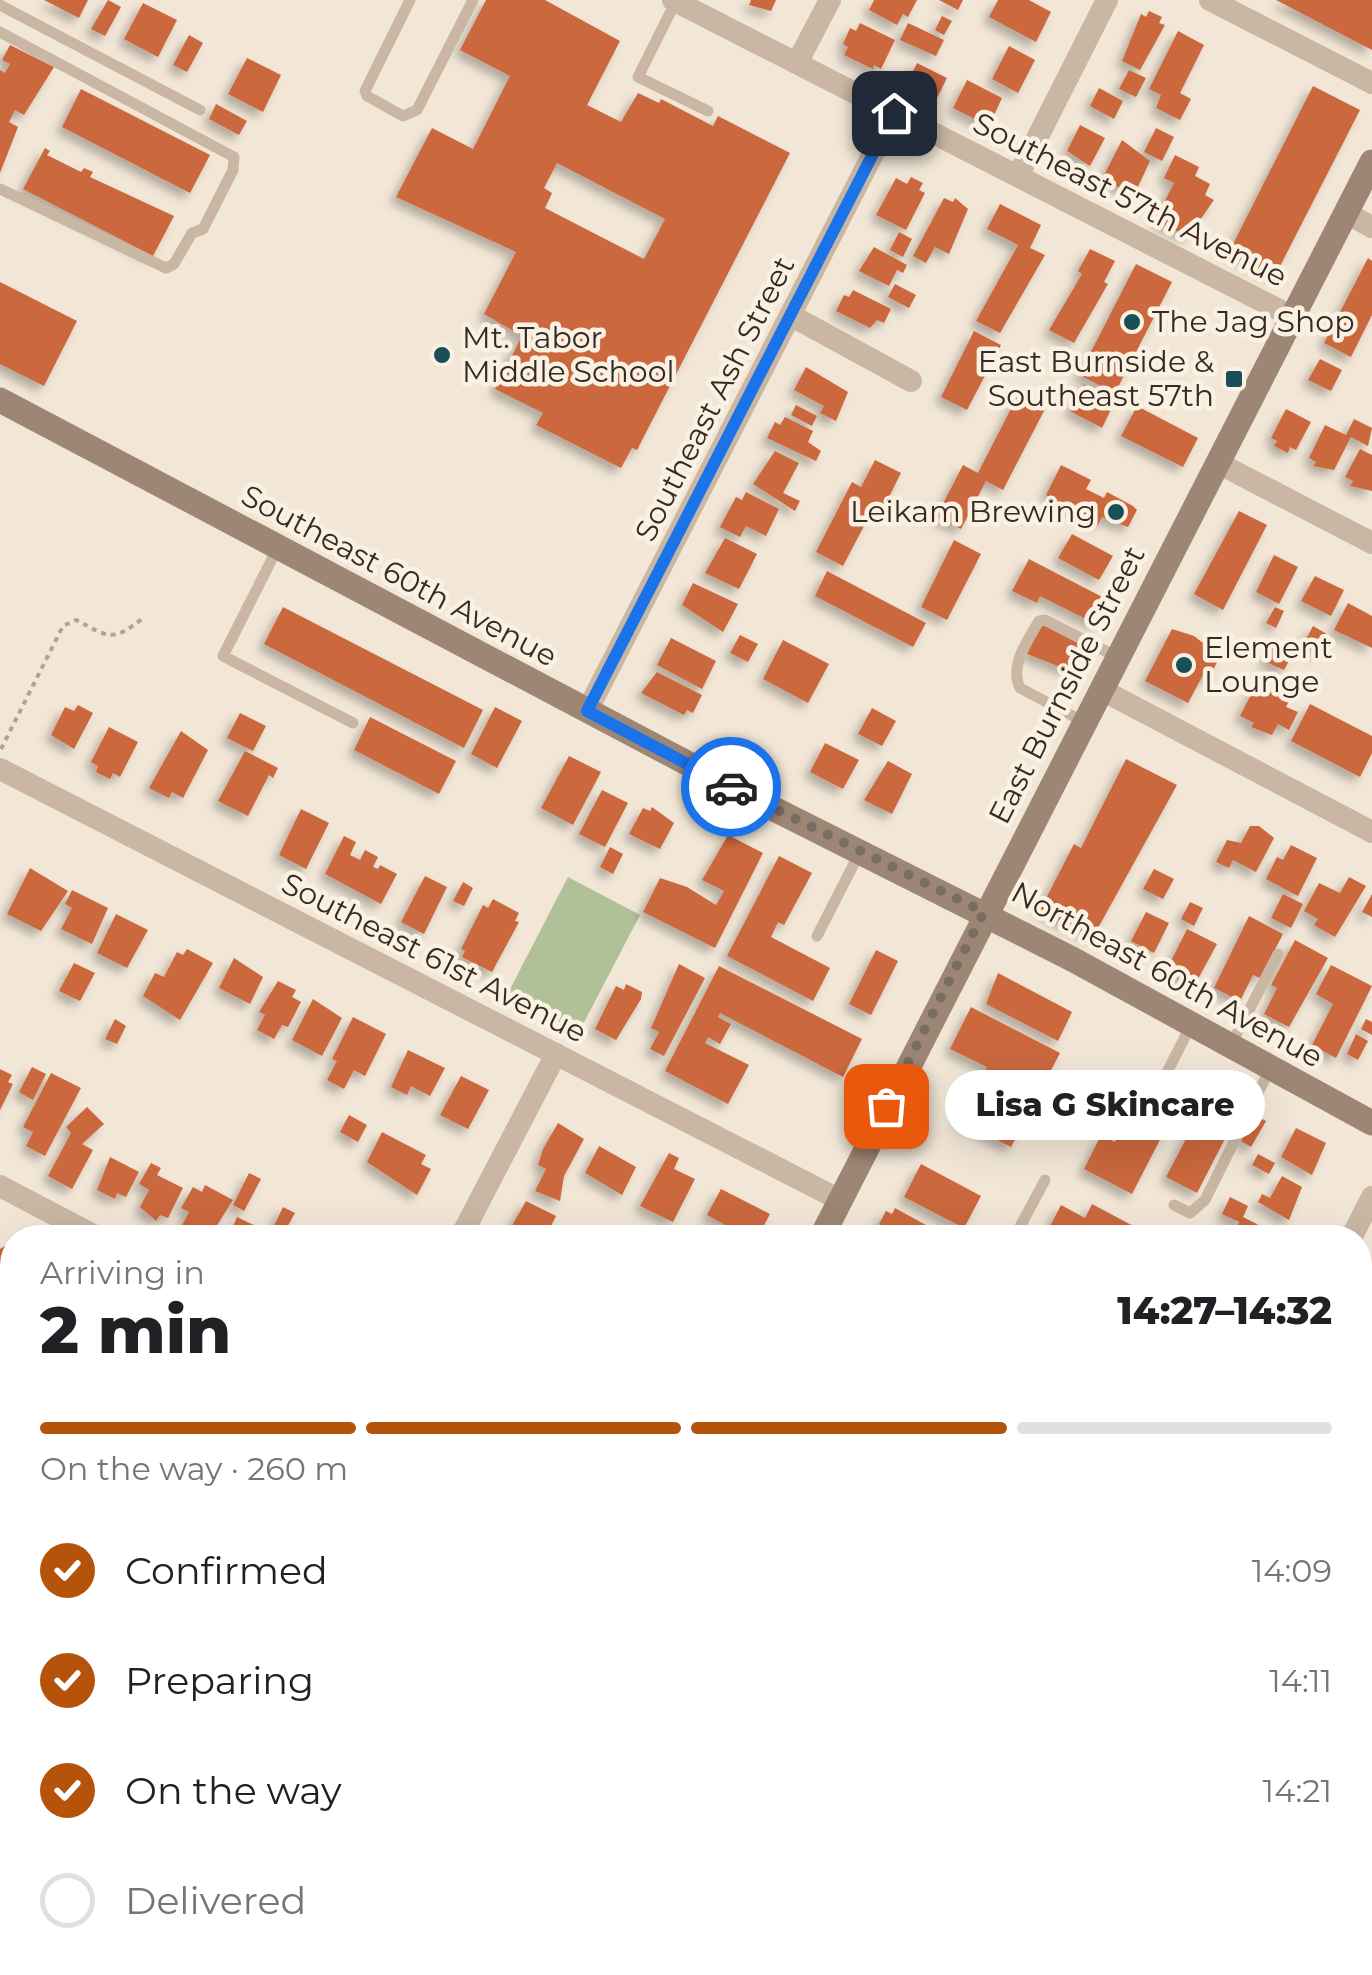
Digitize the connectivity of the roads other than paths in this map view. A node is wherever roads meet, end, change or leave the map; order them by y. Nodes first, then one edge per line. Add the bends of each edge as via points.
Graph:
1 (410, 0) edge
2 (473, 0) edge
3 (830, 0) edge
4 (1107, 0) edge
5 (1210, 0) edge
6 (675, 1) edge
7 (0, 5) edge
8 (0, 32) edge
9 (797, 64) junction
10 (1372, 83) edge
11 (200, 110) dead end
12 (708, 111) dead end
13 (894, 113) junction
14 (1372, 162) edge
15 (1018, 176) junction
16 (0, 189) edge
17 (1346, 214) junction
18 (1372, 227) edge
19 (792, 316) junction
20 (1293, 317) junction
21 (911, 381) dead end
22 (0, 400) edge
23 (1218, 463) junction
24 (1372, 543) edge
25 (277, 549) junction
26 (1118, 658) junction
27 (1102, 690) junction
28 (587, 711) junction
29 (353, 722) dead end
30 (1084, 722) junction
31 (0, 769) edge
32 (1372, 832) edge
33 (861, 850) junction
34 (984, 912) junction
35 (817, 936) dead end
36 (1278, 954) dead end
37 (1191, 1025) junction
38 (1230, 1047) junction
39 (556, 1054) junction
40 (1270, 1069) junction
41 (1160, 1084) dead end
42 (1372, 1123) edge
43 (1044, 1180) dead end
44 (0, 1186) edge
45 (1372, 1197) edge
46 (840, 1200) junction
47 (1174, 1205) dead end
48 (74, 1225) edge
49 (467, 1225) edge
50 (827, 1225) edge
51 (1021, 1225) edge
52 (1357, 1225) edge

1 - 2 lane via 365,91 403,116 418,110
3 - 9 street
4 - 15 street
5 - 10 street
6 - 9 street, Southeast 57th Avenue
6 - 12 lane via 638,77
7 - 11 lane
8 - 16 lane via 234,157 202,229 166,268
9 - 13 street, Southeast 57th Avenue
13 - 15 street, Southeast 57th Avenue
13 - 19 street, Southeast Ash Street
14 - 17 main road, East Burnside Street
15 - 20 street, Southeast 57th Avenue
17 - 18 street
17 - 20 main road, East Burnside Street
19 - 21 street
19 - 28 street, Southeast Ash Street
20 - 23 main road, East Burnside Street
22 - 25 main road, Southeast 60th Avenue
23 - 24 street
23 - 26 main road, East Burnside Street
25 - 28 main road, Southeast 60th Avenue
25 - 29 lane via 223,656
26 - 27 main road, East Burnside Street
26 - 30 lane via 1045,620 1019,656 1020,688
27 - 30 main road, East Burnside Street
27 - 32 street
28 - 33 main road, Southeast 60th Avenue
30 - 34 main road, East Burnside Street
31 - 39 street, Southeast 61st Avenue
33 - 34 main road, Southeast 60th Avenue
33 - 35 lane
34 - 37 main road, Northeast 60th Avenue
34 - 46 main road, East Burnside Street
36 - 38 lane
37 - 38 main road, Northeast 60th Avenue
37 - 41 lane
38 - 40 main road, Northeast 60th Avenue
39 - 46 street, Southeast 61st Avenue
39 - 49 street
40 - 42 main road, Northeast 60th Avenue
40 - 47 lane via 1205,1200 1190,1213
43 - 51 lane
44 - 48 street
45 - 52 street
46 - 50 main road, East Burnside Street

